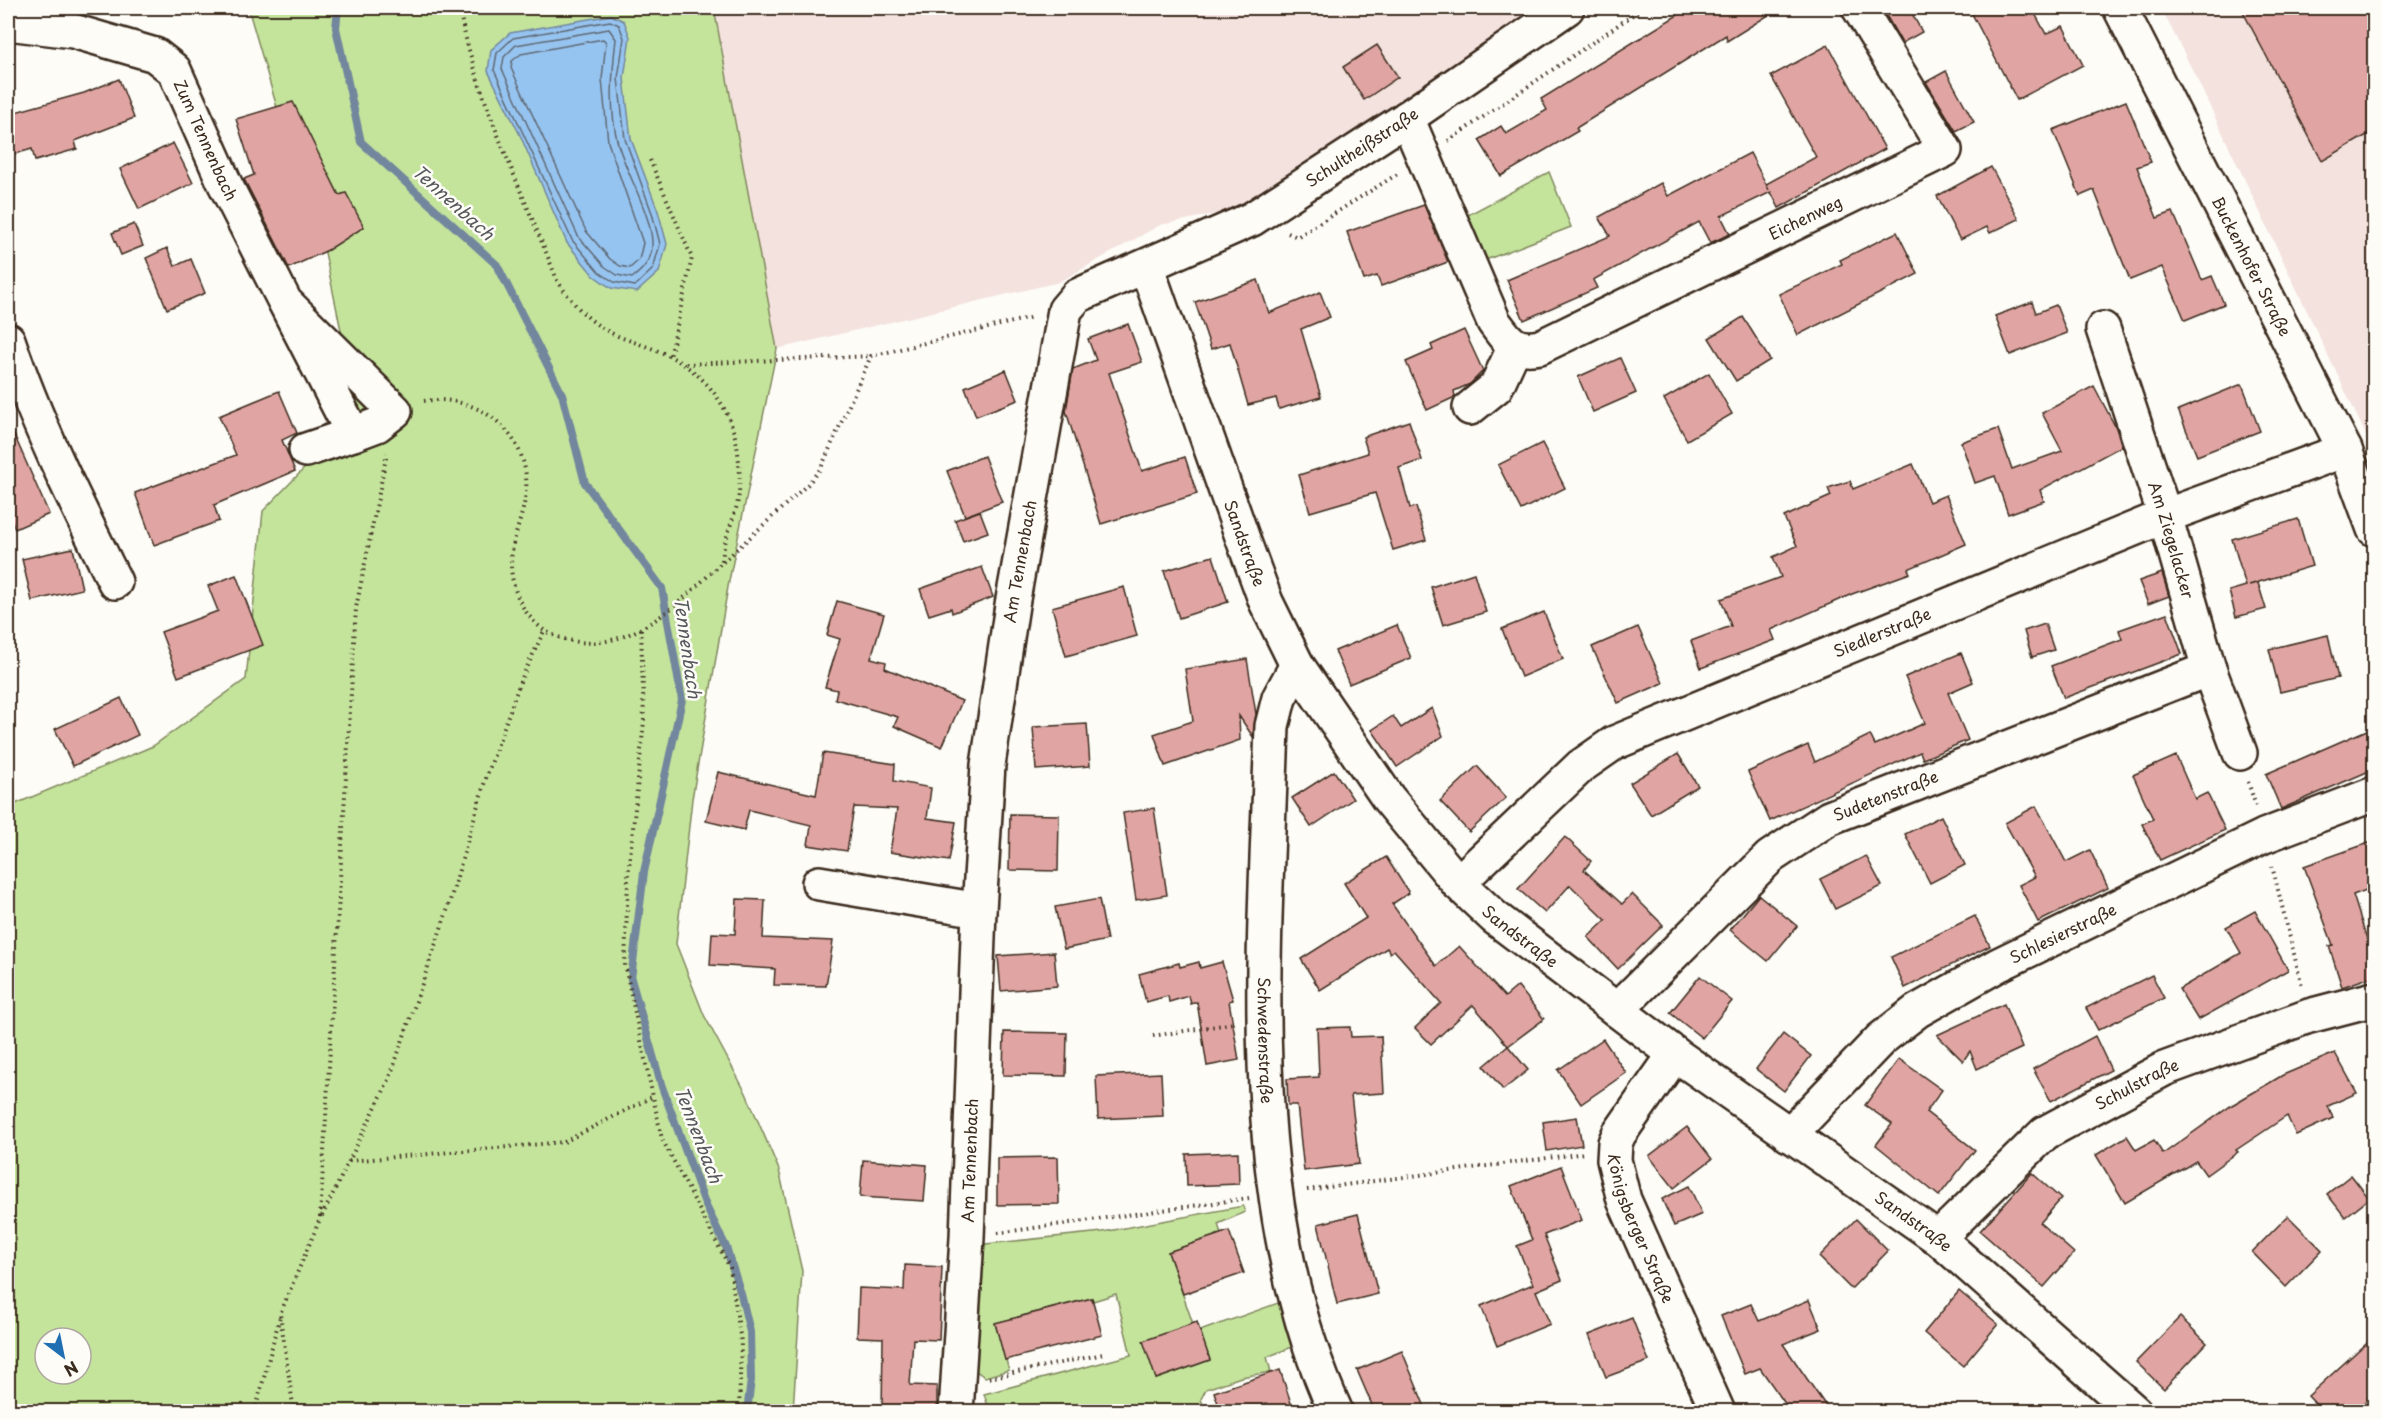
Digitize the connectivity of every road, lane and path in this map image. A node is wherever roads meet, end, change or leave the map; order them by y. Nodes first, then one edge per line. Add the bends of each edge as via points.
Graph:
1 (459, 8) edge
2 (1567, 8) edge
3 (1643, 8) edge
4 (1859, 8) edge
5 (2120, 8) edge
6 (8, 23) edge
7 (1407, 118) junction
8 (1425, 157) junction
9 (650, 160) dead end
10 (1252, 219) junction
11 (1147, 268) junction
12 (285, 302) junction
13 (1065, 310) junction
14 (2103, 329) dead end
15 (8, 340) edge
16 (1515, 345) junction
17 (871, 356) junction
18 (670, 357) junction
19 (685, 364) junction
20 (1470, 408) dead end
21 (395, 411) junction
22 (353, 434) junction
23 (306, 450) dead end
24 (2345, 450) junction
25 (2165, 516) junction
26 (2374, 529) edge
27 (722, 562) junction
28 (115, 582) dead end
29 (641, 628) junction
30 (544, 631) junction
31 (1297, 665) junction
32 (2209, 669) junction
33 (2240, 753) joint
34 (2374, 794) edge
35 (2264, 836) junction
36 (819, 883) dead end
37 (1458, 883) junction
38 (979, 910) junction
39 (2374, 999) edge
40 (1617, 1010) junction
41 (2309, 1016) junction
42 (1263, 1018) junction
43 (1152, 1036) dead end
44 (1675, 1054) junction
45 (652, 1096) junction
46 (1789, 1135) junction
47 (349, 1161) junction
48 (320, 1219) junction
49 (1938, 1238) junction
50 (280, 1314) junction
51 (1103, 1354) dead end
52 (957, 1398) edge
53 (255, 1412) edge
54 (294, 1412) edge
55 (739, 1412) edge
56 (1336, 1412) edge
57 (1718, 1412) edge
58 (2135, 1412) edge

1 - 18 path via 478,78 557,280 569,299 605,330
2 - 7 street, Schultheißstraße
3 - 8 path
4 - 16 street, Eichenweg via 1945,150 1540,347 1525,350
5 - 24 street, Buckenhofer Straße
6 - 12 street, Zum Tennenbach via 73,31 155,55 174,70 225,184
7 - 8 street
7 - 10 street, Schultheißstraße
8 - 10 path via 1297,237
8 - 16 street via 1494,322
9 - 18 path via 692,258
10 - 11 street, Schultheißstraße
11 - 13 street via 1077,296
11 - 31 street, Sandstraße via 1247,552
12 - 21 street, Zum Tennenbach
12 - 22 street, Zum Tennenbach
13 - 17 path
13 - 38 street, Am Tennenbach via 1012,605 988,765
14 - 25 street, Am Ziegelacker
15 - 28 street via 24,389
16 - 20 street via 1496,387
17 - 19 path
17 - 27 path via 820,468 808,484
18 - 19 path
19 - 27 path via 719,398 737,446 738,502
21 - 22 street via 377,425
21 - 30 path via 419,401 453,400 484,411 511,435 526,469 524,509 510,557 512,579 528,616
21 - 48 path via 356,608
22 - 23 street
24 - 25 street, Siedlerstraße
24 - 26 street, Buckenhofer Straße
25 - 32 street, Am Ziegelacker
25 - 37 street, Siedlerstraße via 1614,743 1581,766
27 - 29 path via 684,600
29 - 30 path via 603,644 579,644
29 - 45 path via 644,721 628,877 625,966
30 - 47 path via 520,682 485,781 447,911 389,1080
31 - 37 street, Sandstraße via 1388,798
31 - 42 street, Schwedenstraße via 1279,698 1272,726
32 - 33 street, Am Ziegelacker
32 - 40 street, Sudetenstraße via 1829,818 1770,857
33 - 35 path
34 - 35 street, Schlesierstraße
35 - 41 path
35 - 46 street, Schlesierstraße via 1998,965 1917,1011 1881,1039
36 - 38 street
37 - 40 street, Sandstraße via 1494,917
38 - 52 street, Am Tennenbach
39 - 41 street, Schulstraße
40 - 44 street, Sandstraße
41 - 49 street, Schulstraße via 2164,1070 2045,1133
42 - 43 path
42 - 56 street, Schwedenstraße via 1275,1194 1292,1284 1312,1353
44 - 46 street, Sandstraße
44 - 57 street, Königsberger Straße via 1620,1134 1614,1160 1624,1200
45 - 47 path via 564,1142
45 - 55 path via 662,1139 730,1268 741,1342
46 - 49 street, Sandstraße
47 - 48 path
48 - 50 path
49 - 58 street, Sandstraße
50 - 53 path
50 - 54 path
51 - 52 path

